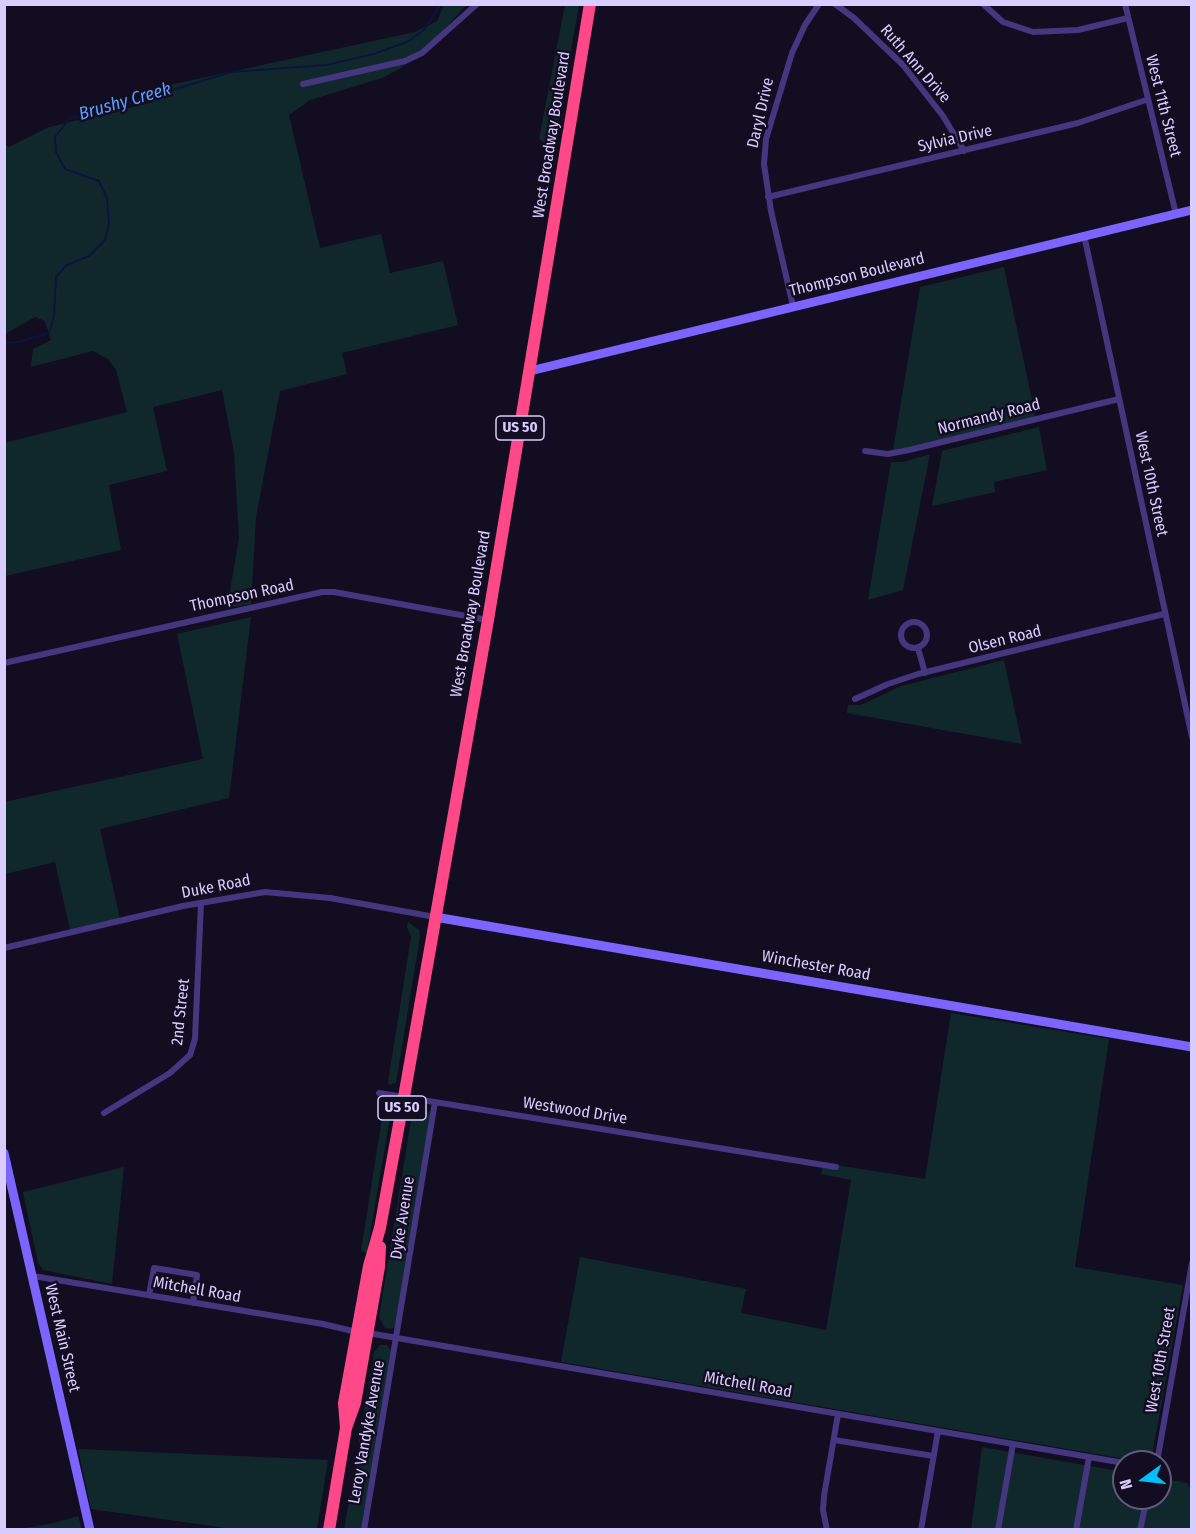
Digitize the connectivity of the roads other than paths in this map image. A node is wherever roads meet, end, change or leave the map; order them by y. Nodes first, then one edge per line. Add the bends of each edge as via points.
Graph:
1 (477, 4) edge
2 (590, 4) edge
3 (819, 4) edge
4 (835, 4) edge
5 (983, 4) edge
6 (1125, 4) edge
7 (1128, 18) junction
8 (303, 84) dead end
9 (1146, 99) junction
10 (964, 151) junction
11 (768, 197) junction
12 (1191, 210) edge
13 (1176, 214) junction
14 (1084, 235) junction
15 (793, 306) junction
16 (530, 371) junction
17 (1119, 399) junction
18 (865, 451) dead end
19 (1164, 614) junction
20 (488, 620) junction
21 (918, 648) junction
22 (4, 663) edge
23 (925, 673) junction
24 (855, 699) dead end
25 (1191, 737) edge
26 (201, 903) junction
27 (435, 918) junction
28 (4, 948) edge
29 (1191, 1047) edge
30 (379, 1092) dead end
31 (404, 1097) junction
32 (435, 1102) junction
33 (104, 1113) dead end
34 (4, 1153) edge
35 (836, 1167) dead end
36 (1191, 1263) edge
37 (33, 1276) junction
38 (149, 1295) junction
39 (193, 1303) junction
40 (362, 1333) junction
41 (397, 1339) junction
42 (838, 1414) junction
43 (938, 1431) junction
44 (834, 1440) junction
45 (1013, 1444) junction
46 (1159, 1450) edge
47 (933, 1456) junction
48 (1089, 1457) junction
49 (1112, 1461) edge
50 (1144, 1510) edge
51 (90, 1530) edge
52 (329, 1530) edge
53 (364, 1530) edge
54 (827, 1530) edge
55 (921, 1530) edge
56 (998, 1530) edge
57 (1076, 1530) edge
58 (1140, 1530) edge

1 - 8 street via 422,53 405,61
2 - 16 highway, West Broadway Boulevard / US 50
3 - 11 street, Daryl Drive via 796,43 777,95 766,139
4 - 10 street, Ruth Ann Drive via 903,65 943,116
5 - 7 street via 1003,22 1033,32 1078,30
6 - 7 street, West 11th Street
7 - 9 street, West 11th Street
9 - 10 street, Sylvia Drive via 1078,123
9 - 13 street, West 11th Street
10 - 11 street, Sylvia Drive
11 - 15 street, Daryl Drive
12 - 13 main road, Thompson Boulevard
13 - 14 main road, Thompson Boulevard
14 - 15 main road, Thompson Boulevard
14 - 17 street, West 10th Street
15 - 16 main road, Thompson Boulevard
16 - 20 highway, West Broadway Boulevard / US 50
17 - 18 street, Normandy Road via 909,450 888,454
17 - 19 street, West 10th Street
19 - 23 street, Olsen Road
19 - 25 street, West 10th Street
20 - 22 street, Thompson Road via 322,592
20 - 27 highway, West Broadway Boulevard / US 50
21 - 21 street via 909,647 902,638 903,630 913,622 927,631 925,643
21 - 23 street
23 - 24 street, Olsen Road
26 - 27 street, Duke Road via 275,891
26 - 28 street, Duke Road
26 - 33 street, 2nd Street via 190,1055 170,1073
27 - 29 main road, Winchester Road
27 - 31 highway, West Broadway Boulevard / US 50
30 - 31 street, Westwood Drive
31 - 32 street, Westwood Drive
31 - 40 highway, West Broadway Boulevard / US 50 via 380,1228 379,1267
32 - 35 street, Westwood Drive
32 - 41 street, Dyke Avenue
34 - 37 main road, West Main Street
36 - 46 street, West 10th Street
37 - 38 street, Mitchell Road
37 - 51 main road, West Main Street
38 - 39 street, Mitchell Road
38 - 39 street via 154,1268 197,1275
39 - 40 street, Mitchell Road
40 - 41 street, Mitchell Road
40 - 52 highway, West Broadway Boulevard / US 50 via 355,1403 346,1428
41 - 42 street, Mitchell Road
41 - 53 street, Leroy Vandyke Avenue
42 - 43 street, Mitchell Road
42 - 44 street
43 - 45 street, Mitchell Road
43 - 47 street
44 - 47 street
44 - 54 street via 824,1496
45 - 48 street, Mitchell Road
45 - 56 street
47 - 55 street
48 - 49 street, Mitchell Road
48 - 57 street
50 - 58 street

